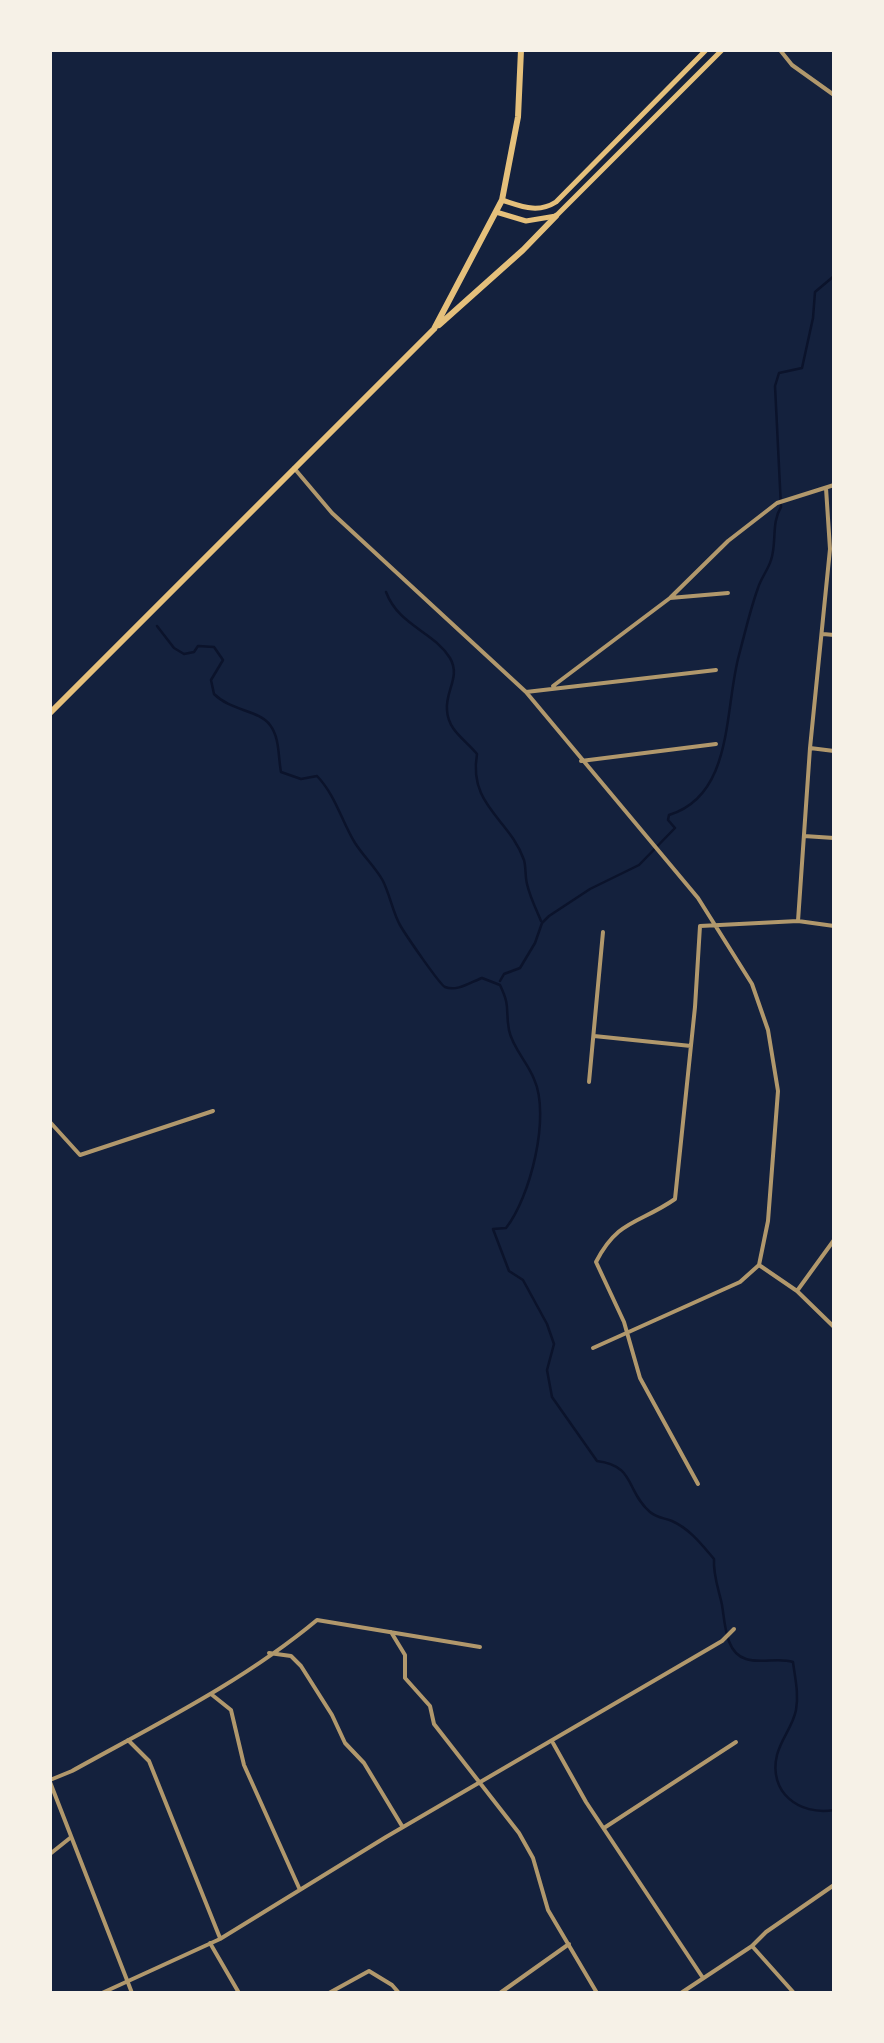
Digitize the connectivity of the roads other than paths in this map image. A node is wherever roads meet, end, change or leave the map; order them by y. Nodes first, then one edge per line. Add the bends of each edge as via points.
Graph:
1 (522, 50) edge
2 (706, 50) edge
3 (722, 50) edge
4 (780, 50) edge
5 (834, 95) edge
6 (631, 124) junction
7 (640, 134) junction
8 (502, 200) junction
9 (496, 212) junction
10 (556, 216) junction
11 (434, 330) junction
12 (294, 468) junction
13 (834, 485) edge
14 (826, 488) junction
15 (728, 593) dead end
16 (670, 598) junction
17 (822, 634) junction
18 (834, 635) edge
19 (716, 670) dead end
20 (553, 686) junction
21 (526, 692) junction
22 (50, 714) edge
23 (716, 744) dead end
24 (810, 748) junction
25 (834, 751) edge
26 (581, 760) junction
27 (804, 836) junction
28 (834, 838) edge
29 (798, 922) junction
30 (716, 925) junction
31 (834, 926) edge
32 (604, 932) dead end
33 (594, 1036) junction
34 (691, 1046) junction
35 (589, 1082) dead end
36 (212, 1112) dead end
37 (50, 1122) edge
38 (834, 1240) edge
39 (760, 1265) junction
40 (797, 1292) junction
41 (834, 1327) edge
42 (628, 1332) junction
43 (593, 1348) dead end
44 (698, 1484) dead end
45 (734, 1628) dead end
46 (391, 1632) junction
47 (480, 1648) dead end
48 (269, 1654) junction
49 (210, 1694) junction
50 (128, 1740) junction
51 (553, 1742) junction
52 (736, 1742) dead end
53 (50, 1781) edge
54 (481, 1782) junction
55 (402, 1827) junction
56 (604, 1828) junction
57 (70, 1838) junction
58 (50, 1854) edge
59 (834, 1885) edge
60 (300, 1890) junction
61 (220, 1939) junction
62 (210, 1943) junction
63 (569, 1944) junction
64 (752, 1946) junction
65 (703, 1978) junction
66 (127, 1983) junction
67 (331, 1992) edge
68 (102, 1993) edge
69 (132, 1993) edge
70 (239, 1993) edge
71 (399, 1993) edge
72 (500, 1993) edge
73 (597, 1993) edge
74 (681, 1993) edge
75 (794, 1993) edge

1 - 8 highway
2 - 6 main road
3 - 7 main road
4 - 5 street
6 - 7 main road
6 - 8 main road via 548,206
7 - 10 main road
8 - 9 highway
9 - 10 main road via 526,221
9 - 11 highway
10 - 11 highway
11 - 12 highway
12 - 21 street via 332,514
12 - 22 highway
13 - 14 street
14 - 16 street via 781,501
14 - 17 street via 830,549
15 - 16 street
16 - 20 street
17 - 18 street
17 - 24 street
19 - 20 street
20 - 21 street
21 - 26 street
23 - 26 street
24 - 25 street
24 - 27 street
26 - 30 street
27 - 28 street
27 - 29 street
29 - 30 street
29 - 31 street
30 - 34 street via 700,926
30 - 39 street via 752,984 778,1092
32 - 33 street
33 - 34 street
33 - 35 street
34 - 42 street via 675,1199 608,1239 596,1262
36 - 37 street via 80,1155
38 - 40 street
39 - 40 street
39 - 42 street via 740,1282
40 - 41 street
42 - 43 street
42 - 44 street via 640,1378
45 - 51 street
46 - 47 street
46 - 48 street via 317,1620
46 - 54 street via 405,1655 404,1678
48 - 49 street
48 - 55 street via 290,1656 301,1666
49 - 50 street
49 - 60 street via 230,1710 244,1765
50 - 53 street
50 - 61 street via 148,1761
51 - 54 street
51 - 56 street
52 - 56 street
53 - 57 street
54 - 55 street
54 - 63 street via 533,1858 548,1910
55 - 60 street
56 - 65 street
57 - 58 street
57 - 66 street
59 - 64 street
60 - 61 street
61 - 62 street
62 - 66 street
62 - 70 street
63 - 72 street
63 - 73 street
64 - 65 street
64 - 75 street
65 - 74 street
66 - 68 street
66 - 69 street
67 - 71 street via 369,1971

